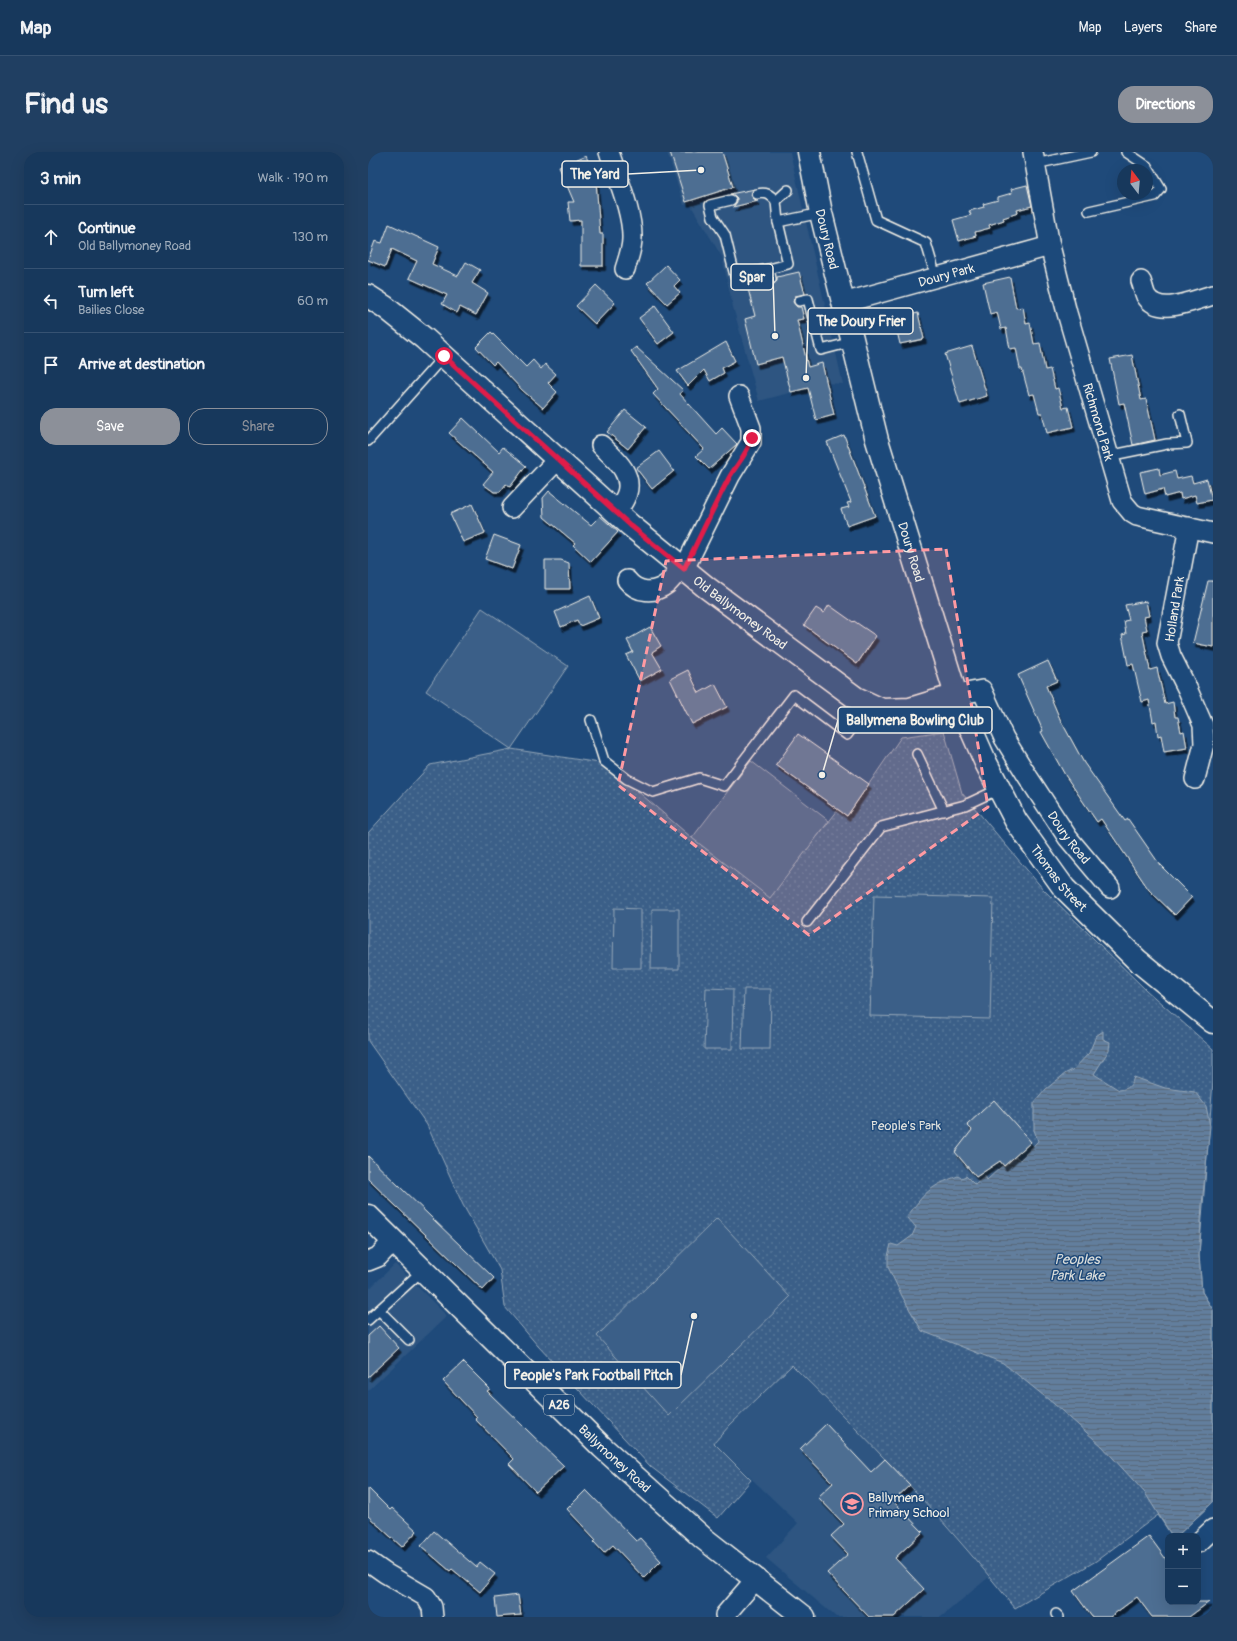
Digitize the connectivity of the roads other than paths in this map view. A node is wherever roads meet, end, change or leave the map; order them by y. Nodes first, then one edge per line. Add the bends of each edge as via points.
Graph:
1 (609, 152) edge
2 (809, 152) edge
3 (857, 152) edge
4 (1091, 152) edge
5 (1126, 152) edge
6 (1034, 158) edge
7 (788, 190) dead end
8 (757, 194) dead end
9 (731, 200) dead end
10 (776, 201) junction
11 (1089, 211) dead end
12 (821, 213) junction
13 (778, 222) junction
14 (1050, 246) junction
15 (625, 269) dead end
16 (936, 277) junction
17 (1141, 281) dead end
18 (1213, 295) edge
19 (368, 296) edge
20 (799, 301) dead end
21 (843, 303) junction
22 (852, 342) junction
23 (444, 356) junction
24 (738, 396) dead end
25 (1180, 414) dead end
26 (368, 441) edge
27 (601, 445) dead end
28 (1108, 456) junction
29 (558, 459) junction
30 (512, 508) dead end
31 (616, 513) junction
32 (1189, 527) junction
33 (1213, 533) edge
34 (683, 568) junction
35 (627, 580) dead end
36 (956, 695) junction
37 (870, 704) junction
38 (591, 720) dead end
39 (917, 754) dead end
40 (1195, 779) dead end
41 (999, 789) junction
42 (944, 811) junction
43 (1110, 888) dead end
44 (807, 922) dead end
45 (1213, 1022) edge
46 (368, 1216) edge
47 (393, 1241) junction
48 (368, 1261) edge
49 (423, 1270) junction
50 (379, 1310) junction
51 (368, 1320) edge
52 (409, 1340) dead end
53 (1213, 1529) edge
54 (1201, 1539) edge
55 (368, 1561) edge
56 (758, 1581) junction
57 (725, 1614) dead end
58 (433, 1617) edge
59 (804, 1617) edge

1 - 15 street via 625,201 632,234
2 - 12 street, Doury Road
3 - 16 lane via 876,220 926,243
4 - 6 lane
5 - 11 lane via 1147,166 1161,189 1155,196
6 - 14 street, Richmond Park
7 - 10 lane
8 - 10 lane via 770,194
9 - 13 lane via 710,205 713,217 725,235 736,276 770,274 788,264
10 - 13 lane
12 - 13 lane
12 - 21 street, Doury Road
14 - 16 street, Doury Park
14 - 28 street, Richmond Park
16 - 21 street, Doury Park
17 - 18 street via 1146,296 1154,305 1166,308
19 - 23 street, Old Ballymoney Road
20 - 22 lane via 808,299 821,350
21 - 22 street, Doury Road
22 - 36 street, Doury Road via 877,440
23 - 26 lane
23 - 29 street, Old Ballymoney Road
24 - 34 street via 751,428 751,442 730,476
25 - 28 lane via 1187,443 1167,444
27 - 31 street via 622,467 629,481 627,494
28 - 32 street, Richmond Park via 1122,501 1132,513
29 - 30 street
29 - 31 street, Old Ballymoney Road
31 - 34 street, Old Ballymoney Road
32 - 33 street, Richmond Park
32 - 40 street, Holland Park via 1167,643 1203,724 1204,744
34 - 35 street via 667,583 656,589 638,590
34 - 37 street, Old Ballymoney Road via 856,698
36 - 37 street, Old Ballymoney Road via 910,709 882,710
36 - 41 street, Thomas Street
36 - 43 street, Doury Road via 982,690 1004,738 1028,777 1068,838
37 - 38 lane via 847,735 794,695 724,786 699,778 653,792 627,779 604,761
39 - 42 lane
41 - 42 lane via 965,805
41 - 45 street, Thomas Street via 1016,821 1064,888 1138,960
42 - 44 lane via 881,828
46 - 47 street, Ballymoney Road / A26
47 - 48 street via 378,1257
47 - 49 street, Ballymoney Road / A26
49 - 50 lane
49 - 56 street, Ballymoney Road / A26 via 602,1447 703,1538
50 - 51 lane
50 - 52 lane
53 - 54 street
55 - 58 street via 420,1592 431,1604
56 - 57 street
56 - 59 street, A26

